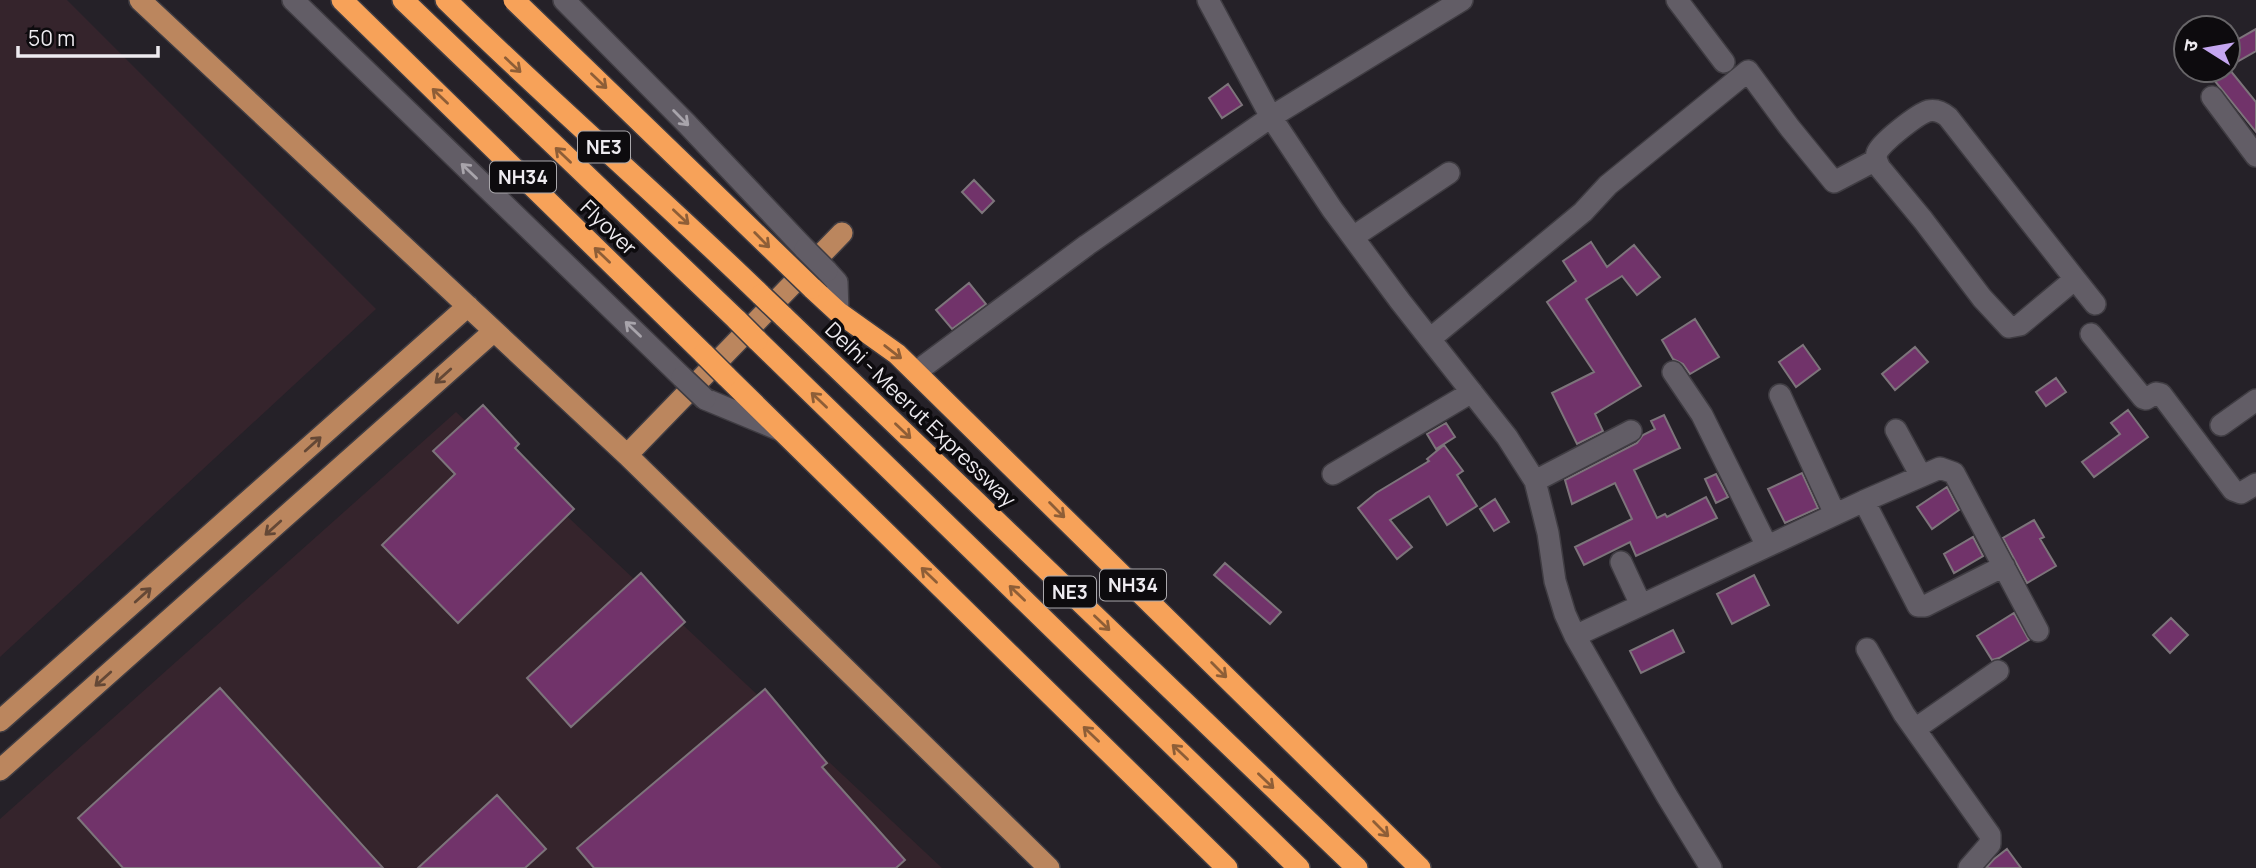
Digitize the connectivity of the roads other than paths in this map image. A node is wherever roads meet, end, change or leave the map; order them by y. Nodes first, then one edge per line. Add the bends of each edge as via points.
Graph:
1 (140, 0) edge
2 (293, 0) edge
3 (342, 0) edge
4 (403, 0) edge
5 (446, 0) edge
6 (514, 0) edge
7 (564, 0) edge
8 (1208, 0) edge
9 (1462, 0) edge
10 (1677, 0) edge
11 (1724, 62) dead end
12 (2212, 97) dead end
13 (1271, 117) junction
14 (2256, 156) edge
15 (1876, 160) junction
16 (1449, 173) dead end
17 (842, 233) dead end
18 (1353, 237) junction
19 (2075, 279) junction
20 (2095, 304) dead end
21 (468, 306) junction
22 (838, 312) junction
23 (494, 331) junction
24 (2091, 334) dead end
25 (1430, 339) junction
26 (916, 372) junction
27 (1672, 372) dead end
28 (1472, 392) junction
29 (1780, 395) dead end
30 (2256, 400) edge
31 (2221, 425) dead end
32 (1896, 430) dead end
33 (782, 431) junction
34 (1631, 431) dead end
35 (626, 455) junction
36 (1333, 474) dead end
37 (1921, 476) junction
38 (1535, 481) junction
39 (2256, 484) edge
40 (1864, 501) junction
41 (1835, 514) junction
42 (1767, 546) junction
43 (1621, 562) dead end
44 (2004, 566) junction
45 (1641, 605) junction
46 (2038, 631) dead end
47 (1575, 636) junction
48 (1867, 649) dead end
49 (1998, 671) dead end
50 (0, 721) edge
51 (1915, 729) junction
52 (0, 770) edge
53 (1049, 868) edge
54 (1227, 868) edge
55 (1298, 868) edge
56 (1357, 868) edge
57 (1420, 868) edge
58 (1711, 868) edge
59 (1969, 868) edge

1 - 21 main road
33 -> 2 street, bridge via 705,399
33 -> 3 highway, Flyover / NH34, bridge
55 -> 4 highway, NE3, bridge
5 -> 56 highway, Delhi - Meerut Expressway / NE3, bridge via 679,216
6 -> 22 highway, NH34, bridge
7 -> 22 street, bridge via 837,282
8 - 13 street
9 - 13 street
10 - 11 street
12 - 14 street
13 - 18 street
13 - 26 street via 1087,244
15 - 19 street via 2009,327 2020,325
15 - 19 street via 1881,146 1917,117 1939,110
15 - 25 street via 1835,181 1748,71
16 - 18 street
17 - 35 main road
18 - 25 street
19 - 20 street
21 - 23 main road
50 -> 21 main road
22 -> 26 highway, NH34
23 - 35 main road
23 -> 52 main road
24 - 39 street via 2143,398 2161,394 2233,490 2241,493
25 - 28 street
26 -> 57 highway, NH34
27 - 42 street via 1702,415
28 - 36 street
28 - 38 street
29 - 41 street
30 - 31 street
32 - 37 street
54 -> 33 highway, NH34
34 - 38 street
35 - 53 main road
37 - 40 street
37 - 44 street via 1940,468 1954,473
38 - 47 street via 1555,581
40 - 41 street
40 - 44 street via 1919,606
41 - 42 street
42 - 45 street
43 - 45 street
44 - 46 street
45 - 47 street
47 - 58 street
48 - 51 street
49 - 51 street
51 - 59 street via 1990,835 1990,844

